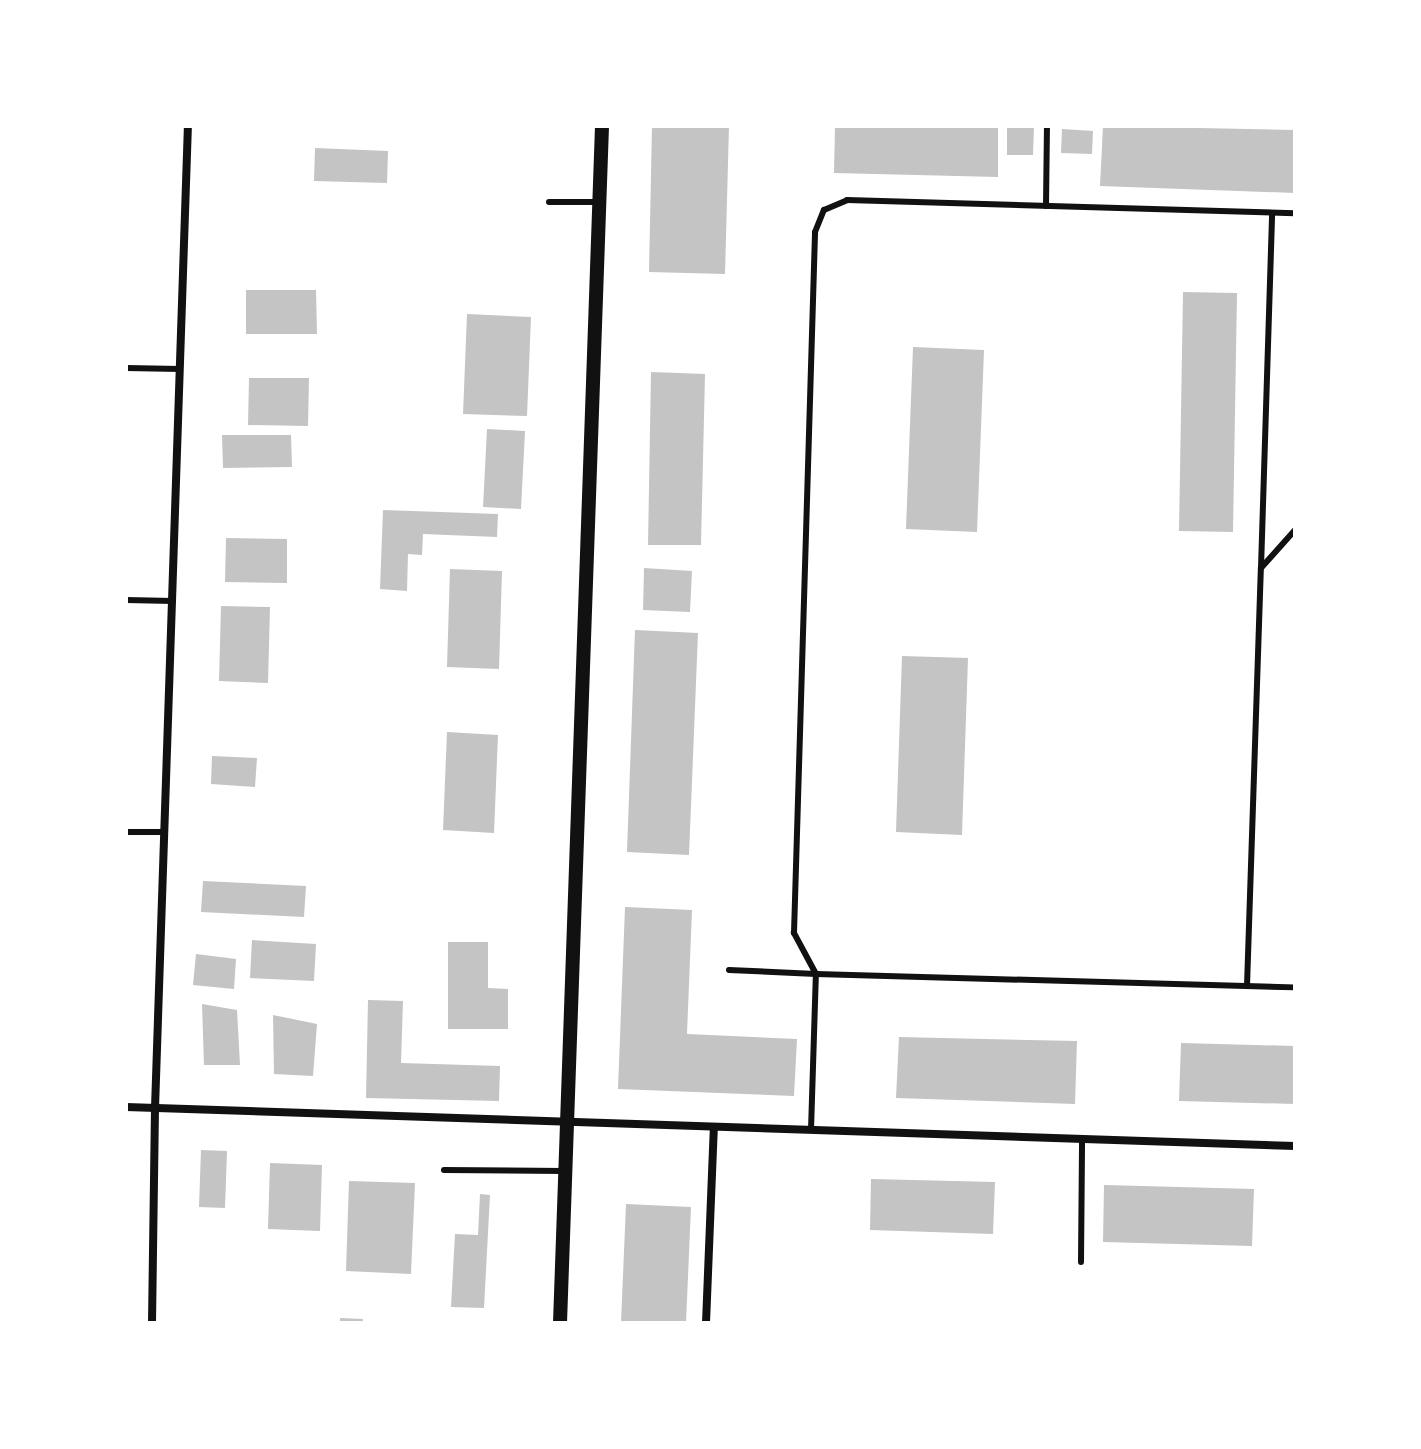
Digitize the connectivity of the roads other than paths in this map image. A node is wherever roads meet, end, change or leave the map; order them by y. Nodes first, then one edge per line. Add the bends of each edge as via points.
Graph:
1 (188, 126) edge
2 (602, 126) edge
3 (1047, 126) edge
4 (549, 202) dead end
5 (599, 202) junction
6 (1046, 206) junction
7 (1272, 213) junction
8 (1295, 213) edge
9 (126, 368) edge
10 (180, 369) junction
11 (1295, 530) edge
12 (1261, 568) junction
13 (126, 600) edge
14 (173, 601) junction
15 (126, 832) edge
16 (164, 832) junction
17 (729, 970) dead end
18 (816, 974) junction
19 (1247, 986) junction
20 (1295, 987) edge
21 (126, 1107) edge
22 (155, 1108) junction
23 (570, 1122) junction
24 (714, 1127) junction
25 (811, 1130) junction
26 (1082, 1139) junction
27 (1295, 1146) edge
28 (444, 1170) dead end
29 (568, 1171) junction
30 (1081, 1262) dead end
31 (152, 1323) edge
32 (560, 1323) edge
33 (706, 1323) edge

1 - 10 street
2 - 5 street
3 - 6 lane
4 - 5 lane
5 - 23 street
6 - 7 lane
6 - 18 lane via 847,200 833,202 818,219 794,933
7 - 8 lane
7 - 12 lane
9 - 10 lane
10 - 14 street
11 - 12 lane
12 - 19 lane
13 - 14 lane
14 - 16 street
15 - 16 lane
16 - 22 street
17 - 18 lane
18 - 19 lane
18 - 25 lane
19 - 20 lane
21 - 22 street
22 - 23 street
22 - 31 street
23 - 24 street
23 - 29 street
24 - 25 street
24 - 33 street
25 - 26 street
26 - 27 street
26 - 30 lane
28 - 29 lane
29 - 32 street

